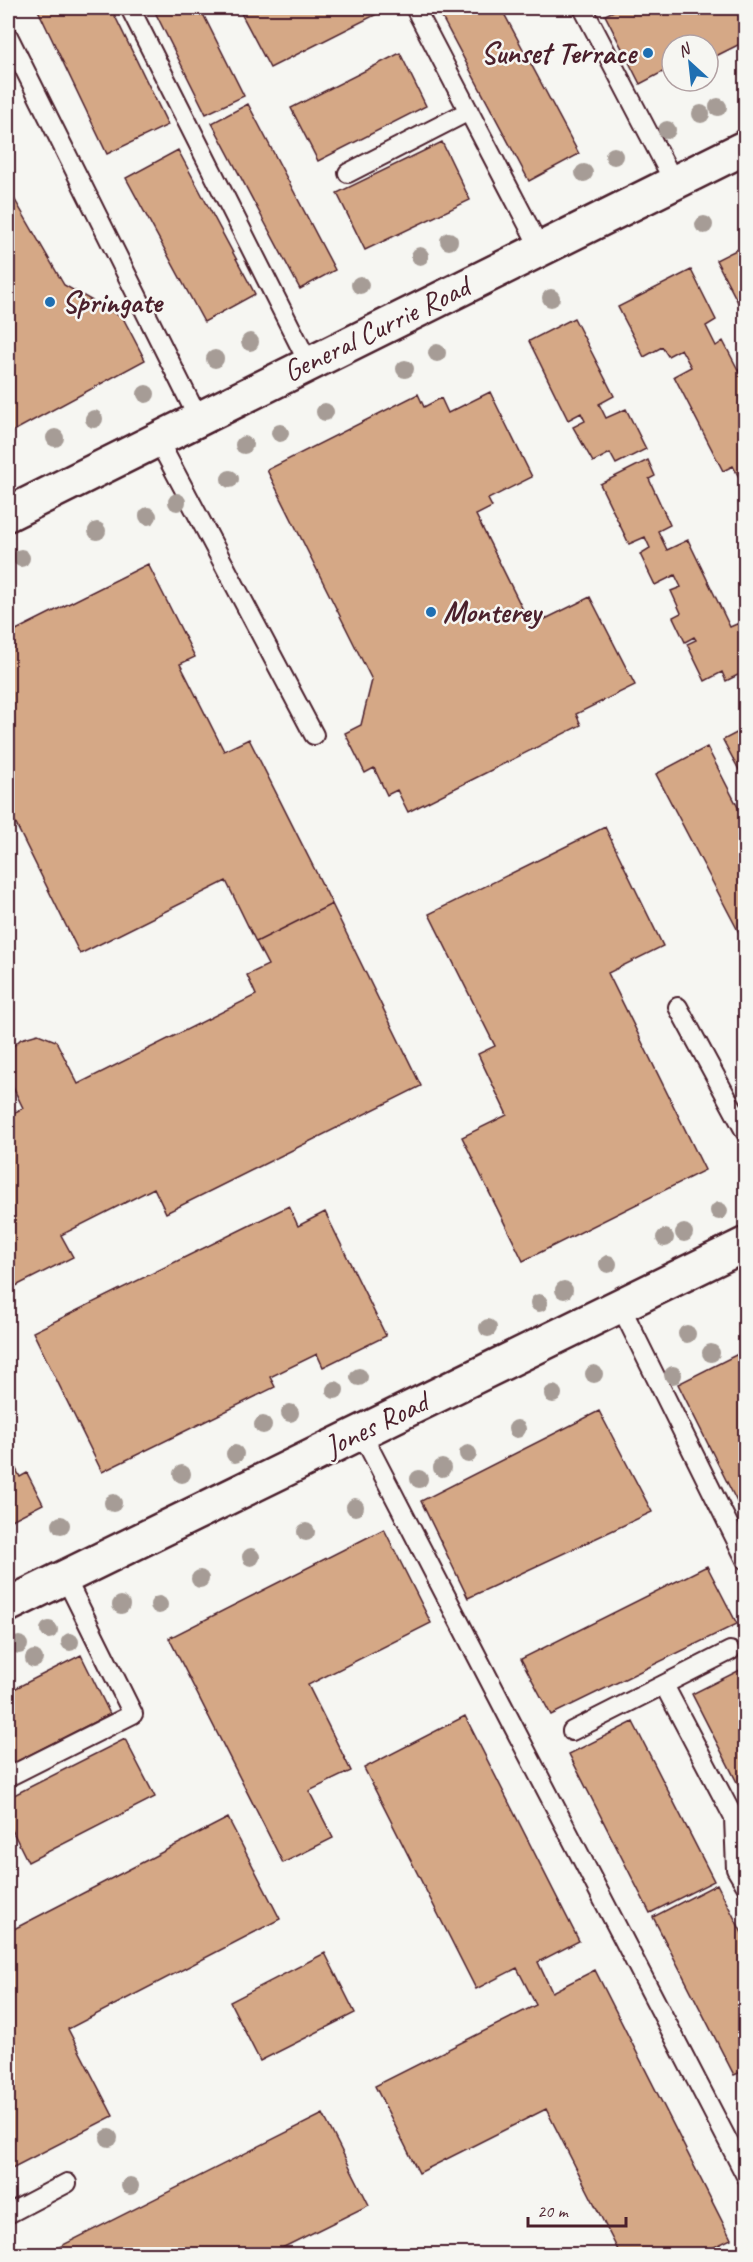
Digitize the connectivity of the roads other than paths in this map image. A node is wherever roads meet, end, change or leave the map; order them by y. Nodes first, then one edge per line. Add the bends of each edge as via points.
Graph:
1 (130, 8) edge
2 (415, 8) edge
3 (583, 8) edge
4 (8, 36) edge
5 (469, 111) junction
6 (746, 147) edge
7 (348, 173) dead end
8 (674, 182) junction
9 (540, 248) junction
10 (309, 362) junction
11 (198, 418) junction
12 (157, 438) junction
13 (8, 513) edge
14 (314, 735) dead end
15 (678, 1007) dead end
16 (746, 1133) edge
17 (746, 1244) edge
18 (620, 1305) junction
19 (361, 1432) junction
20 (746, 1560) edge
21 (65, 1577) junction
22 (8, 1605) edge
23 (730, 1651) dead end
24 (664, 1685) junction
25 (572, 1731) dead end
26 (8, 1777) edge
27 (746, 1886) edge
28 (746, 2176) edge
29 (67, 2183) dead end
30 (8, 2214) edge

1 - 10 lane
2 - 5 lane
3 - 8 lane
4 - 11 lane
5 - 7 lane
5 - 9 lane
6 - 8 street, General Currie Road
8 - 9 street, General Currie Road
9 - 10 street, General Currie Road
10 - 11 street, General Currie Road
11 - 12 street, General Currie Road
12 - 13 street, General Currie Road
12 - 14 lane
15 - 16 lane
17 - 18 street, Jones Road
18 - 19 street, Jones Road
18 - 20 lane
19 - 21 street, Jones Road
19 - 28 lane
21 - 22 street, Jones Road
21 - 26 lane via 133,1714
23 - 24 lane
24 - 25 lane
24 - 27 lane via 734,1818 736,1869
29 - 30 lane

